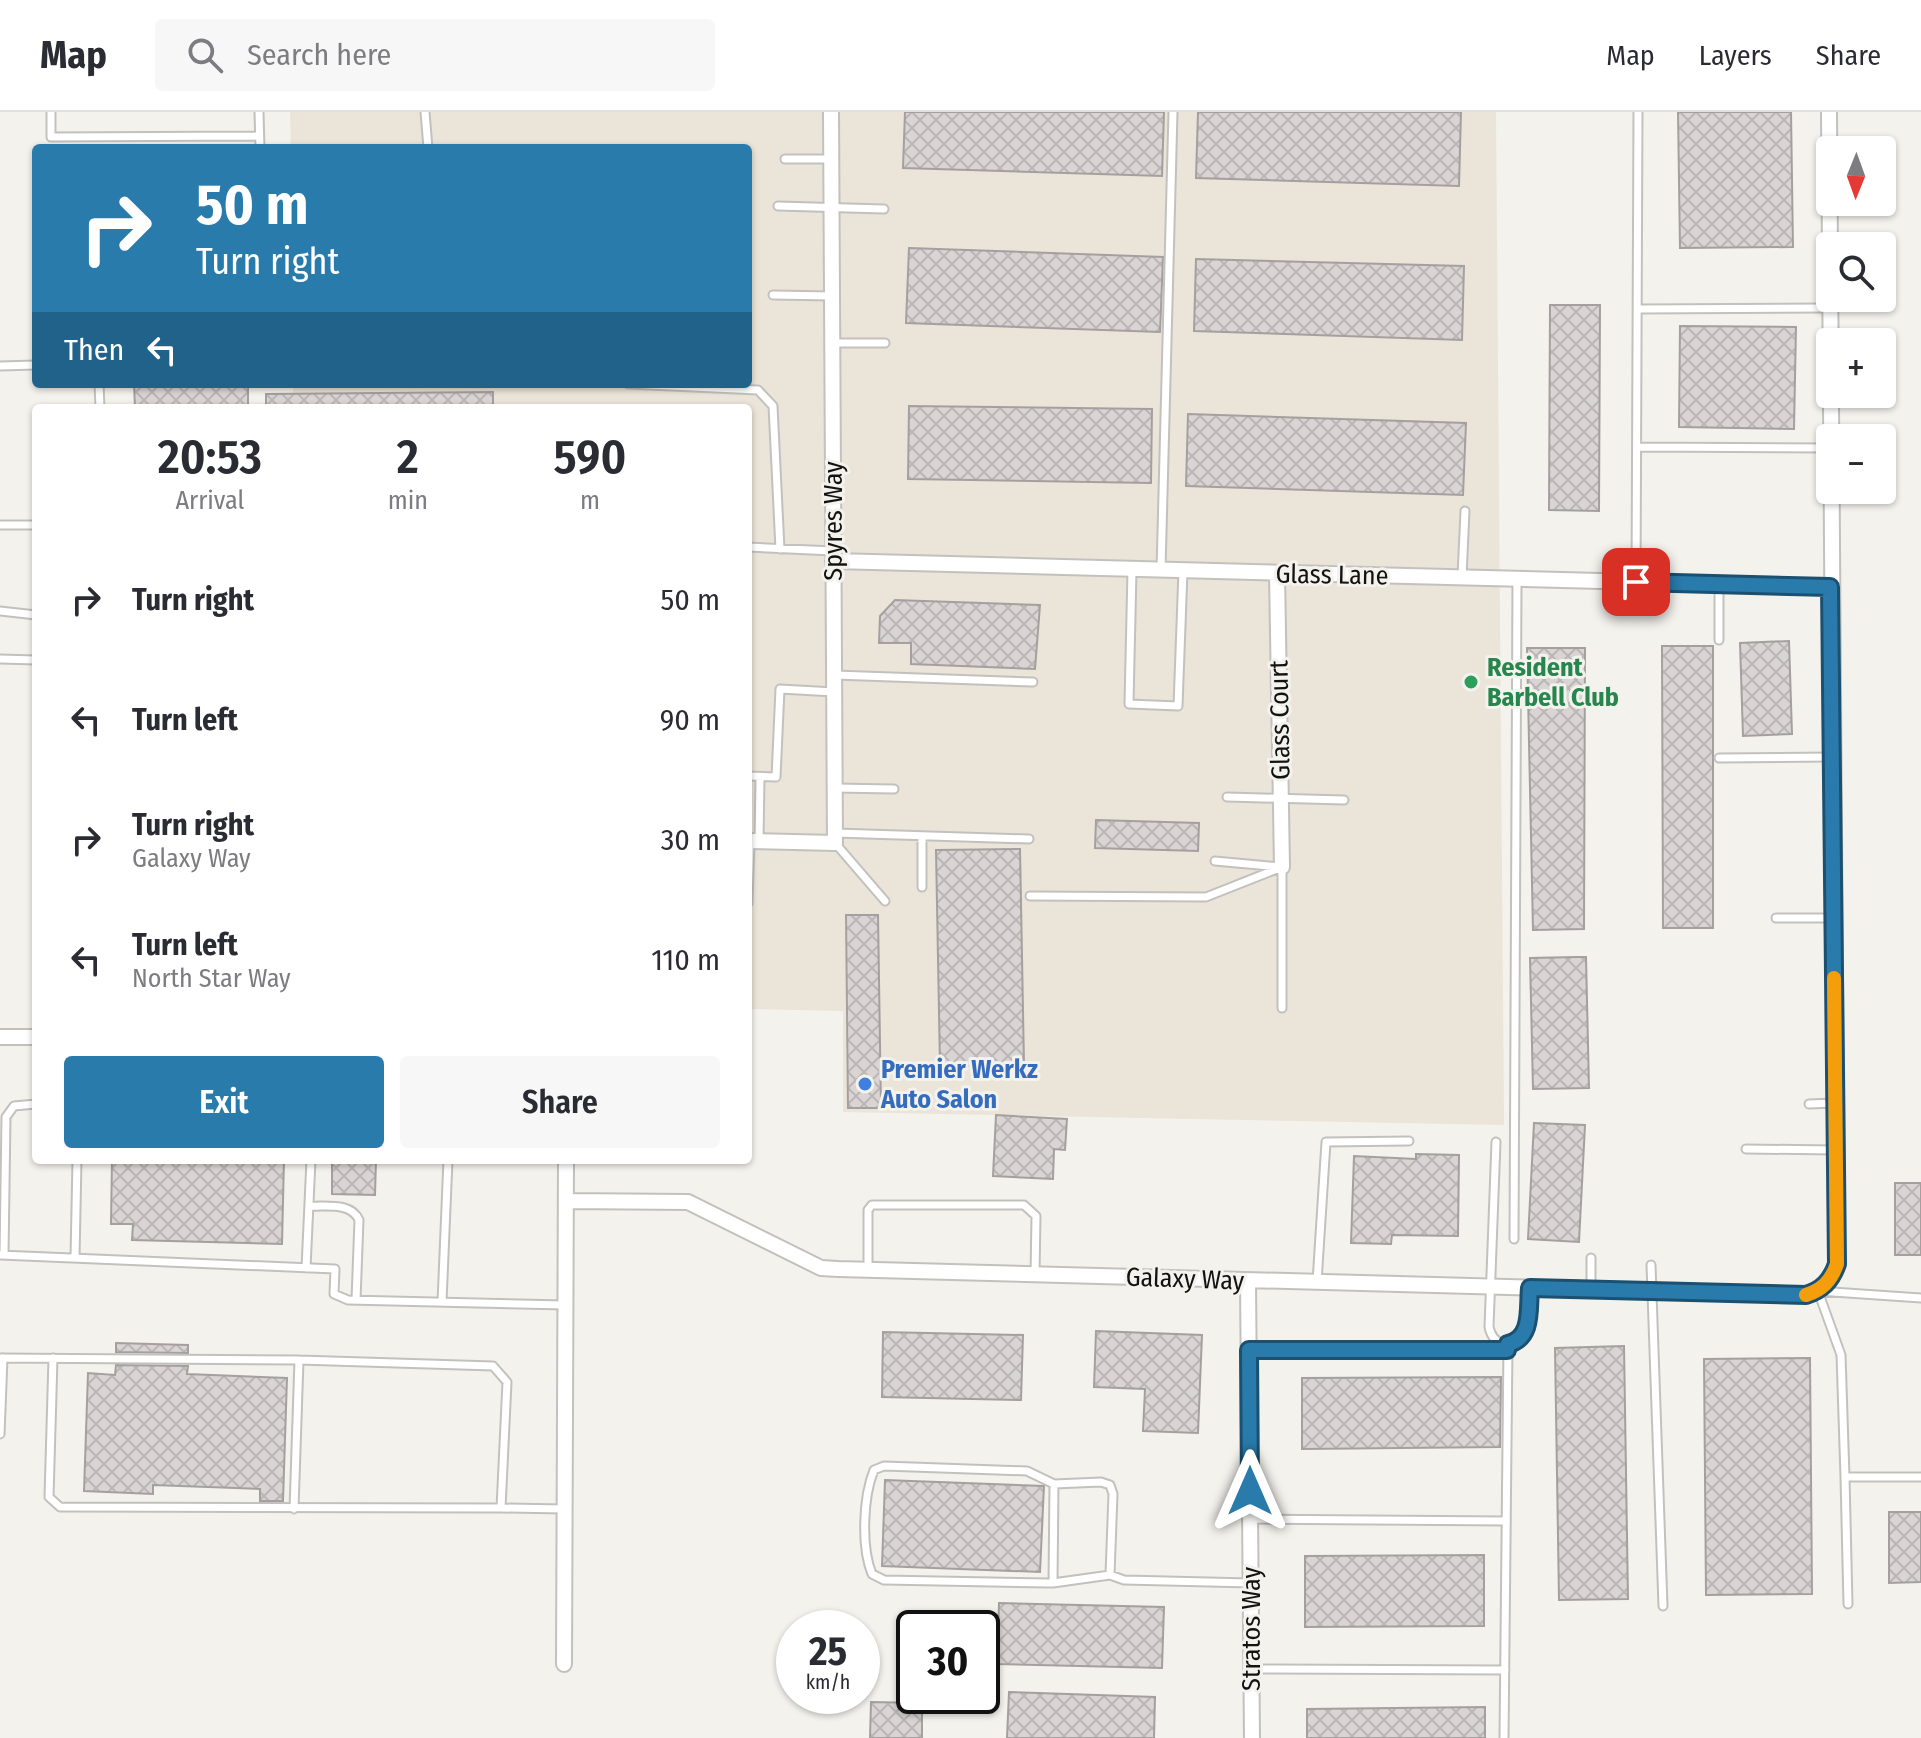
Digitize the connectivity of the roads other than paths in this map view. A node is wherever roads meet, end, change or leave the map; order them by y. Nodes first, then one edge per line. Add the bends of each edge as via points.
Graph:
1 (51, 112) edge
2 (259, 112) edge
3 (425, 112) edge
4 (831, 112) edge
5 (1173, 112) edge
6 (1638, 112) edge
7 (1829, 112) edge
8 (259, 136) junction
9 (51, 137) junction
10 (51, 144) edge
11 (260, 144) edge
12 (428, 144) edge
13 (785, 159) dead end
14 (831, 159) junction
15 (778, 206) dead end
16 (831, 207) junction
17 (884, 209) dead end
18 (1829, 232) edge
19 (773, 295) dead end
20 (832, 296) junction
21 (1816, 308) edge
22 (1640, 309) junction
23 (1829, 312) edge
24 (832, 343) junction
25 (885, 343) dead end
26 (32, 365) edge
27 (0, 366) edge
28 (715, 388) edge
29 (1829, 424) edge
30 (1638, 447) junction
31 (1816, 448) edge
32 (1829, 504) edge
33 (1465, 511) dead end
34 (0, 525) edge
35 (32, 525) edge
36 (752, 547) edge
37 (780, 549) junction
38 (833, 556) junction
39 (1132, 570) junction
40 (1161, 571) junction
41 (1183, 571) junction
42 (1277, 574) junction
43 (1462, 578) junction
44 (1517, 580) junction
45 (1636, 582) junction
46 (1719, 584) junction
47 (1830, 587) junction
48 (0, 611) edge
49 (32, 615) edge
50 (1719, 640) dead end
51 (0, 659) edge
52 (32, 660) edge
53 (834, 675) junction
54 (1033, 682) dead end
55 (834, 692) junction
56 (1832, 757) junction
57 (1719, 758) dead end
58 (752, 776) edge
59 (760, 777) junction
60 (834, 788) junction
61 (894, 789) dead end
62 (1227, 797) dead end
63 (1281, 799) junction
64 (1344, 800) dead end
65 (922, 836) junction
66 (835, 838) junction
67 (1029, 839) dead end
68 (752, 841) edge
69 (1215, 861) dead end
70 (1282, 867) junction
71 (922, 887) dead end
72 (1030, 896) dead end
73 (885, 901) dead end
74 (1776, 918) dead end
75 (1833, 918) junction
76 (1282, 1008) dead end
77 (0, 1037) edge
78 (32, 1037) edge
79 (1835, 1103) junction
80 (32, 1104) edge
81 (1809, 1104) dead end
82 (1409, 1141) dead end
83 (1496, 1142) dead end
84 (1746, 1149) dead end
85 (1836, 1150) junction
86 (77, 1164) edge
87 (311, 1164) edge
88 (448, 1164) edge
89 (566, 1164) edge
90 (566, 1201) junction
91 (309, 1206) junction
92 (1514, 1239) dead end
93 (2, 1255) edge
94 (75, 1258) junction
95 (1591, 1258) dead end
96 (1651, 1265) dead end
97 (306, 1268) junction
98 (868, 1270) junction
99 (1035, 1275) junction
100 (1248, 1281) junction
101 (1317, 1282) junction
102 (1491, 1287) junction
103 (1530, 1288) junction
104 (1591, 1290) junction
105 (1818, 1291) junction
106 (1655, 1293) junction
107 (1921, 1298) edge
108 (356, 1300) junction
109 (442, 1302) junction
110 (565, 1305) junction
111 (1508, 1347) junction
112 (1249, 1350) junction
113 (1, 1358) edge
114 (53, 1358) junction
115 (299, 1360) junction
116 (0, 1434) edge
117 (1845, 1477) junction
118 (1921, 1477) edge
119 (1054, 1484) junction
120 (501, 1508) junction
121 (294, 1509) junction
122 (564, 1509) junction
123 (1250, 1519) junction
124 (1506, 1521) junction
125 (1110, 1575) junction
126 (1053, 1583) junction
127 (1251, 1583) junction
128 (1848, 1604) dead end
129 (1663, 1606) dead end
130 (564, 1664) dead end
131 (1251, 1669) junction
132 (1505, 1670) junction
133 (1252, 1738) edge
134 (1504, 1738) edge

1 - 9 lane
2 - 8 lane
3 - 12 lane
4 - 14 street, Spyres Way
5 - 40 lane
6 - 22 lane
7 - 18 street
8 - 9 lane
8 - 11 lane
9 - 10 lane
13 - 14 lane
14 - 16 street, Spyres Way
15 - 16 lane
16 - 17 lane
16 - 20 street, Spyres Way
19 - 20 lane
20 - 24 street, Spyres Way
21 - 22 lane
22 - 30 lane
23 - 29 street
24 - 25 lane
24 - 38 street, Spyres Way
26 - 27 lane
28 - 37 lane via 758,390 773,406
30 - 31 lane
30 - 45 lane
32 - 47 street
33 - 43 lane
34 - 35 lane
36 - 37 lane
37 - 38 lane
38 - 39 street, Glass Lane
38 - 53 street, Spyres Way
39 - 40 street, Glass Lane
39 - 41 lane via 1129,704 1178,706
40 - 41 street, Glass Lane
41 - 42 street, Glass Lane
42 - 43 street, Glass Lane
42 - 63 street, Glass Court
43 - 44 street, Glass Lane
44 - 45 street, Glass Lane
44 - 92 lane
45 - 46 street, Glass Lane
46 - 47 street, Glass Lane
46 - 50 lane
47 - 56 street
48 - 49 lane
51 - 52 lane
53 - 54 lane
53 - 55 street, Spyres Way
55 - 59 lane via 780,689 776,777
55 - 60 street, Spyres Way
56 - 57 lane
56 - 75 street
58 - 59 lane
59 - 68 lane
60 - 61 lane
60 - 66 street, Spyres Way
62 - 63 lane
63 - 64 lane
63 - 70 street, Glass Court
65 - 66 lane
65 - 67 lane
65 - 71 lane
66 - 68 street
66 - 73 lane
69 - 70 lane
70 - 72 lane via 1206,897
70 - 76 lane
74 - 75 lane
75 - 79 street
77 - 78 street
79 - 81 lane
79 - 85 street
80 - 93 lane via 14,1106 6,1117
82 - 101 lane via 1326,1142
83 - 102 lane
84 - 85 lane
85 - 105 street via 1837,1264
86 - 94 lane
87 - 91 lane
88 - 109 lane
89 - 90 street
90 - 98 street, Galaxy Way via 688,1202 821,1268
90 - 110 street
91 - 97 lane
91 - 108 lane via 350,1208 356,1213
93 - 94 lane
94 - 97 lane
95 - 104 lane
96 - 106 lane
97 - 108 lane via 335,1269 334,1294
98 - 99 street, Galaxy Way
98 - 99 lane via 872,1205 1024,1205 1036,1216
99 - 100 street, Galaxy Way
100 - 101 street, Galaxy Way
100 - 112 street, Stratos Way
101 - 102 street, Galaxy Way
102 - 103 street, Galaxy Way
102 - 111 lane via 1490,1333
103 - 104 street, Galaxy Way
103 - 111 lane via 1524,1335
104 - 106 street, Galaxy Way
105 - 106 street, Galaxy Way
105 - 107 lane
105 - 117 lane via 1841,1355
106 - 129 lane
108 - 109 lane
109 - 110 lane
110 - 122 street
111 - 112 lane
111 - 124 lane
112 - 123 street, Stratos Way
113 - 114 lane
113 - 116 lane
114 - 115 lane
114 - 121 lane via 49,1497 60,1507
115 - 120 lane via 493,1366 507,1382
115 - 121 lane
117 - 118 lane
117 - 128 lane
119 - 125 lane via 1110,1485
119 - 126 lane
119 - 126 lane via 1027,1471 884,1466 874,1470 868,1484 867,1560 872,1574 884,1580
120 - 121 lane
120 - 122 lane
122 - 130 street
123 - 124 lane
123 - 127 street, Stratos Way
124 - 132 lane
125 - 126 lane
125 - 127 lane via 1124,1580
127 - 131 street, Stratos Way
131 - 132 lane
131 - 133 street, Stratos Way
132 - 134 lane

